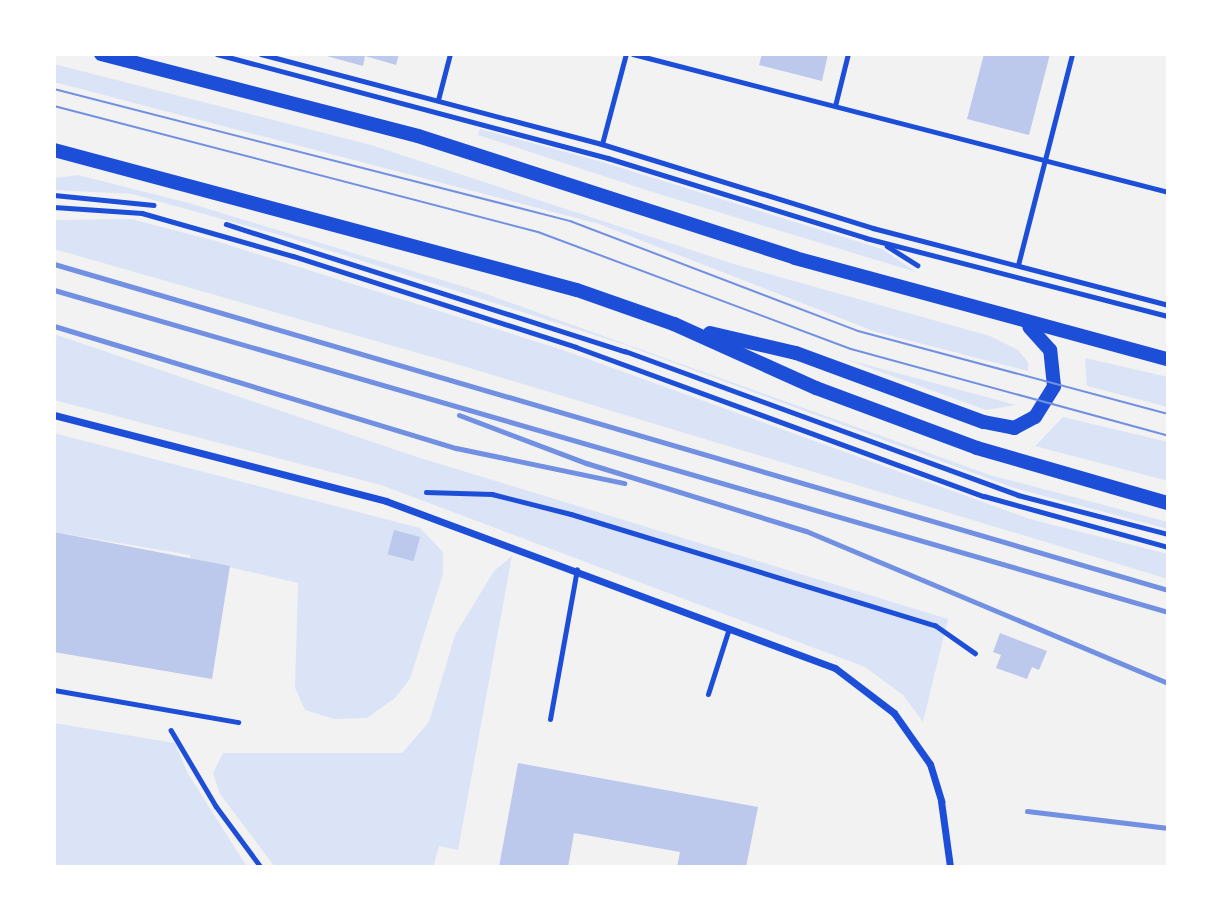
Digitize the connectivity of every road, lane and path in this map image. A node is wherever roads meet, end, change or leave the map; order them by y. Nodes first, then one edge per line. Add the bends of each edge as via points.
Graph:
1 (101, 54) edge
2 (217, 54) edge
3 (261, 54) edge
4 (450, 54) edge
5 (626, 54) edge
6 (633, 54) edge
7 (848, 54) edge
8 (1072, 54) edge
9 (283, 57) edge
10 (438, 100) junction
11 (835, 106) junction
12 (602, 144) junction
13 (54, 150) edge
14 (1045, 160) junction
15 (1168, 192) edge
16 (54, 195) edge
17 (160, 206) dead end
18 (54, 207) edge
19 (214, 220) dead end
20 (1018, 265) junction
21 (1168, 305) edge
22 (1168, 316) edge
23 (1016, 321) junction
24 (674, 324) junction
25 (1168, 359) edge
26 (54, 415) edge
27 (386, 501) junction
28 (1168, 503) edge
29 (1168, 534) edge
30 (1168, 547) edge
31 (577, 569) junction
32 (729, 628) junction
33 (975, 653) dead end
34 (54, 690) edge
35 (708, 694) dead end
36 (158, 708) junction
37 (550, 719) dead end
38 (238, 722) dead end
39 (261, 867) edge
40 (950, 867) edge

1 - 23 main road via 418,136 681,224
2 - 22 path via 608,158 866,238
3 - 9 path
4 - 10 path
5 - 12 path
6 - 11 path
7 - 11 path
8 - 14 path
9 - 10 path
10 - 12 path
11 - 14 path
12 - 20 path via 787,203
13 - 24 main road via 484,263
14 - 15 path
14 - 20 path
16 - 17 path via 122,198
18 - 30 path via 142,213 293,256 576,347 984,496
19 - 29 path via 625,351 1018,495
20 - 21 path
23 - 24 main road via 1043,340 1055,374 1044,408 1014,428 984,422 796,353
23 - 25 main road
24 - 28 main road via 816,388 978,448
26 - 27 street
27 - 31 street
27 - 33 path via 425,492 520,500 935,625
31 - 32 street
31 - 37 lane
32 - 35 lane
32 - 40 street via 835,668 894,713 930,764 941,801
34 - 36 lane
36 - 38 lane
36 - 39 path via 216,806

